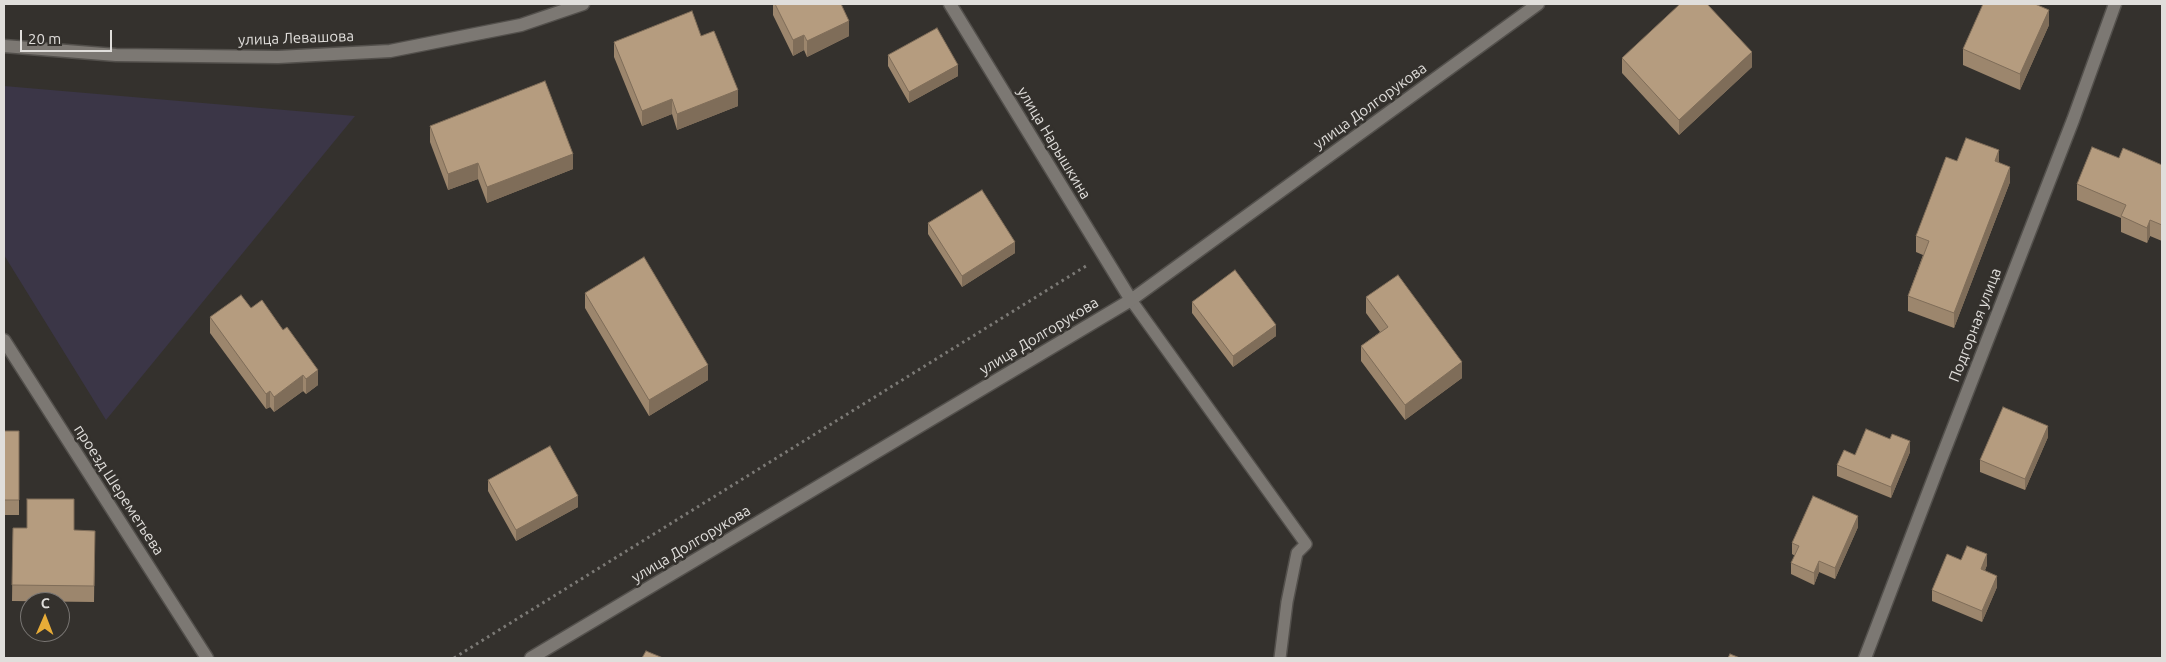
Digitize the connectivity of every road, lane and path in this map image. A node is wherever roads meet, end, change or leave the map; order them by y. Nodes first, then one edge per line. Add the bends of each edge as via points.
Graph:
1 (583, 4) edge
2 (950, 4) edge
3 (1538, 4) edge
4 (2115, 4) edge
5 (4, 46) edge
6 (1103, 255) junction
7 (1131, 300) junction
8 (4, 340) edge
9 (207, 658) edge
10 (454, 658) edge
11 (530, 658) edge
12 (1280, 658) edge
13 (1865, 658) edge

1 - 5 street, улица Левашова via 521,25 390,51 278,57 116,55
2 - 6 street, улица Нарышкина
3 - 7 street, улица Долгорукова
4 - 13 street, Подгорная улица
6 - 7 street, улица Нарышкина
6 - 10 path
7 - 11 street, улица Долгорукова
7 - 12 lane via 1306,544 1297,553
8 - 9 street, проезд Шереметьева

